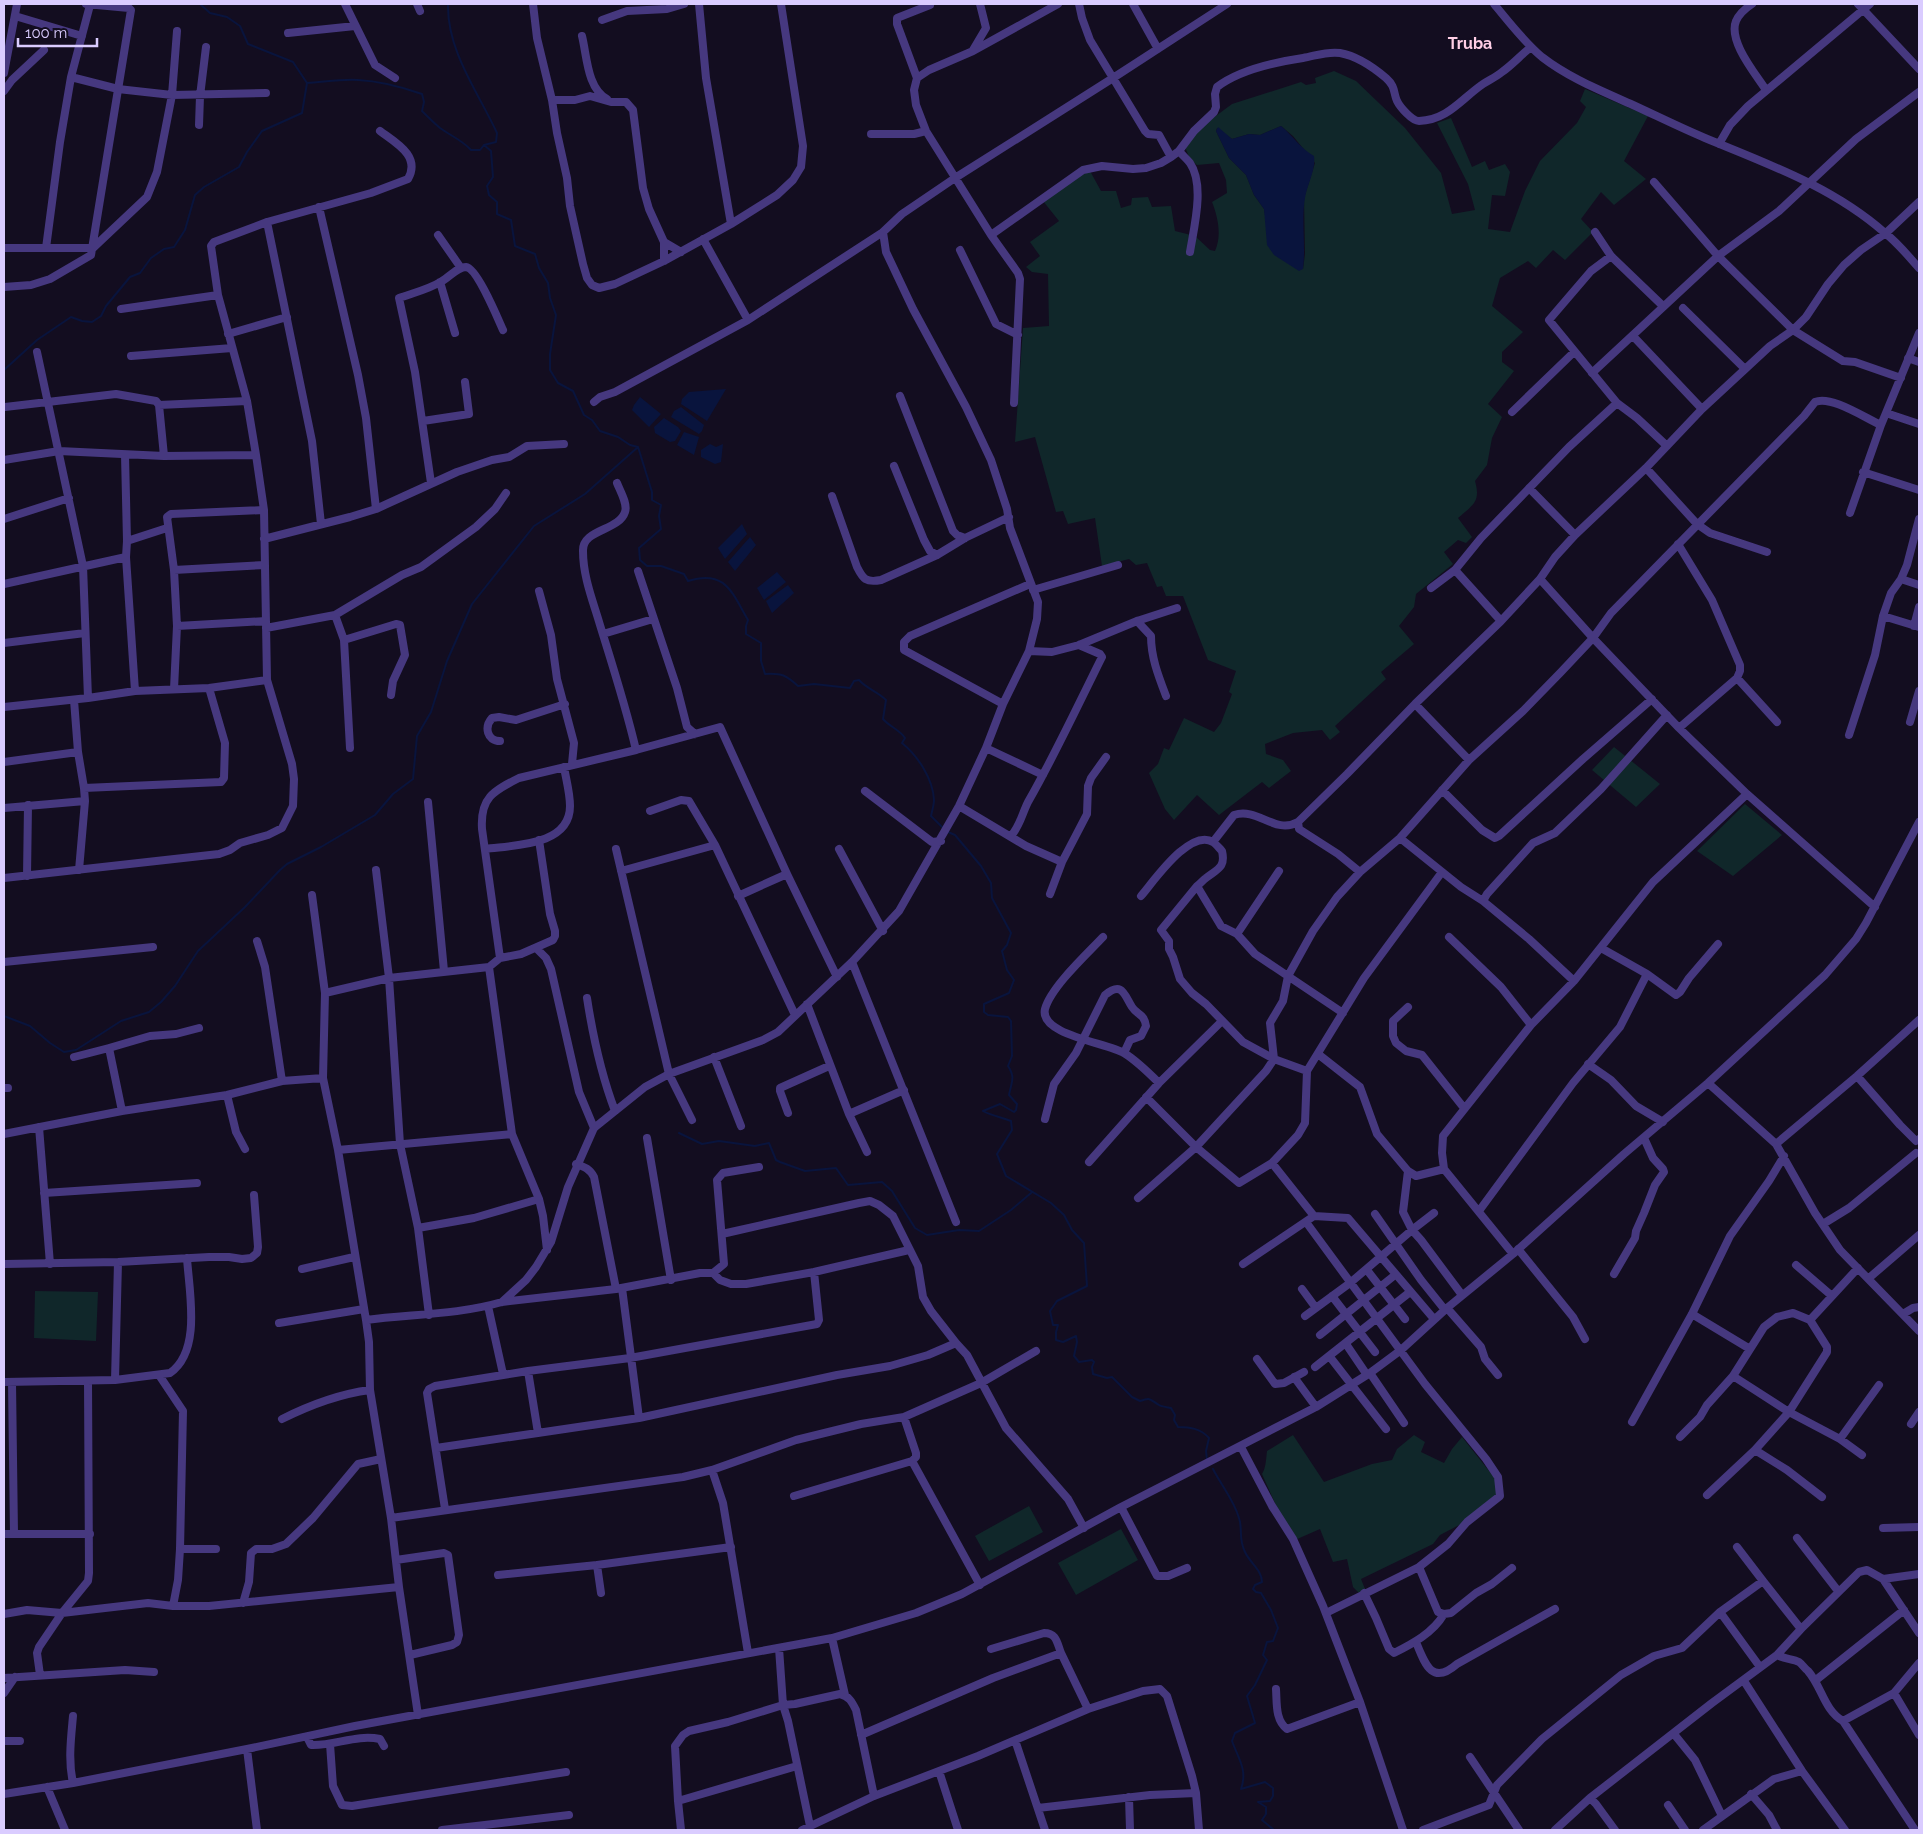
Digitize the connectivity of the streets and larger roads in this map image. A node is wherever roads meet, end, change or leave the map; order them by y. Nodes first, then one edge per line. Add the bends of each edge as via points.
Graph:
1 (17, 4) edge
2 (88, 4) edge
3 (345, 4) edge
4 (533, 4) edge
5 (684, 4) edge
6 (699, 4) edge
7 (782, 4) edge
8 (980, 4) edge
9 (1058, 4) edge
10 (1080, 4) edge
11 (1133, 4) edge
12 (1227, 4) edge
13 (1752, 4) edge
14 (1870, 4) edge
15 (930, 5) dead end
16 (1498, 5) edge
17 (1860, 6) edge
18 (1045, 7) edge
19 (15, 16) junction
20 (602, 20) dead end
21 (355, 26) junction
22 (986, 28) junction
23 (177, 31) dead end
24 (288, 33) dead end
25 (82, 36) junction
26 (582, 36) dead end
27 (999, 36) junction
28 (206, 47) dead end
29 (1531, 47) junction
30 (44, 50) dead end
31 (1158, 50) junction
32 (973, 51) junction
33 (1919, 69) edge
34 (4, 73) edge
35 (71, 77) junction
36 (395, 78) dead end
37 (917, 78) junction
38 (1113, 78) junction
39 (118, 89) junction
40 (1766, 90) junction
41 (4, 91) edge
42 (1919, 92) edge
43 (266, 93) dead end
44 (172, 95) junction
45 (200, 96) junction
46 (552, 100) junction
47 (610, 102) junction
48 (199, 125) dead end
49 (380, 131) dead end
50 (926, 131) junction
51 (871, 134) dead end
52 (1719, 144) junction
53 (1179, 151) junction
54 (1171, 157) junction
55 (955, 178) junction
56 (1654, 182) dead end
57 (1810, 182) junction
58 (1919, 202) edge
59 (319, 207) junction
60 (267, 222) junction
61 (731, 224) junction
62 (883, 232) junction
63 (1595, 232) dead end
64 (1886, 233) junction
65 (438, 235) dead end
66 (991, 235) junction
67 (703, 239) junction
68 (664, 242) junction
69 (4, 248) edge
70 (46, 248) junction
71 (93, 248) junction
72 (960, 250) dead end
73 (681, 252) junction
74 (1190, 252) dead end
75 (1611, 256) junction
76 (1718, 256) junction
77 (664, 261) junction
78 (461, 268) junction
79 (1919, 268) edge
80 (440, 282) junction
81 (4, 287) edge
82 (218, 295) junction
83 (1663, 306) junction
84 (1683, 308) dead end
85 (121, 309) dead end
86 (287, 318) junction
87 (748, 320) junction
88 (503, 330) dead end
89 (1793, 330) junction
90 (455, 333) dead end
91 (1919, 333) edge
92 (228, 334) junction
93 (1018, 335) junction
94 (1633, 336) junction
95 (232, 348) junction
96 (37, 352) dead end
97 (1574, 352) junction
98 (131, 356) dead end
99 (1908, 358) junction
100 (1919, 362) edge
101 (1745, 369) junction
102 (1592, 373) junction
103 (1901, 378) junction
104 (466, 382) dead end
105 (900, 396) dead end
106 (48, 401) junction
107 (247, 401) junction
108 (594, 402) dead end
109 (1014, 403) dead end
110 (1617, 403) junction
111 (159, 405) junction
112 (4, 407) edge
113 (1702, 409) junction
114 (1512, 412) dead end
115 (1886, 413) junction
116 (423, 421) junction
117 (1919, 424) edge
118 (1881, 425) junction
119 (564, 444) dead end
120 (1667, 446) junction
121 (59, 451) junction
122 (125, 454) junction
123 (256, 455) junction
124 (164, 456) junction
125 (4, 460) edge
126 (894, 466) dead end
127 (1646, 468) junction
128 (1863, 472) junction
129 (431, 483) junction
130 (617, 483) dead end
131 (1529, 488) junction
132 (1919, 490) edge
133 (506, 493) dead end
134 (832, 496) dead end
135 (69, 498) junction
136 (376, 508) junction
137 (264, 510) junction
138 (1850, 513) dead end
139 (1009, 517) junction
140 (1919, 519) edge
141 (4, 520) edge
142 (321, 524) junction
143 (1697, 524) junction
144 (168, 528) junction
145 (1575, 535) junction
146 (964, 538) junction
147 (264, 539) junction
148 (127, 541) junction
149 (1678, 544) junction
150 (1767, 552) dead end
151 (938, 555) junction
152 (126, 557) junction
153 (1118, 565) dead end
154 (83, 566) junction
155 (265, 566) junction
156 (174, 570) junction
157 (1455, 570) junction
158 (638, 571) dead end
159 (1540, 579) junction
160 (1901, 579) junction
161 (4, 584) edge
162 (1919, 584) edge
163 (1031, 587) junction
164 (1431, 588) dead end
165 (539, 591) dead end
166 (1178, 608) dead end
167 (1919, 608) edge
168 (335, 615) junction
169 (1883, 616) junction
170 (653, 619) junction
171 (1137, 621) junction
172 (1501, 622) junction
173 (266, 624) junction
174 (177, 626) junction
175 (1917, 626) edge
176 (85, 633) junction
177 (603, 634) junction
178 (1593, 638) junction
179 (344, 640) junction
180 (4, 643) edge
181 (1079, 645) junction
182 (1029, 651) junction
183 (1737, 678) junction
184 (268, 680) junction
185 (209, 688) junction
186 (174, 689) junction
187 (1919, 691) edge
188 (135, 692) junction
189 (391, 695) dead end
190 (1166, 696) dead end
191 (88, 698) junction
192 (1652, 699) junction
193 (74, 700) junction
194 (565, 704) junction
195 (1003, 704) junction
196 (1415, 704) junction
197 (4, 707) edge
198 (1667, 715) junction
199 (1776, 722) dead end
200 (1910, 722) dead end
201 (687, 728) junction
202 (1680, 728) junction
203 (694, 734) junction
204 (1849, 735) dead end
205 (683, 737) junction
206 (500, 741) dead end
207 (350, 748) dead end
208 (986, 748) junction
209 (636, 750) junction
210 (78, 752) junction
211 (1106, 756) dead end
212 (1469, 760) junction
213 (4, 762) edge
214 (572, 764) junction
215 (564, 767) junction
216 (1043, 775) junction
217 (84, 788) junction
218 (865, 790) dead end
219 (1442, 790) junction
220 (1747, 794) junction
221 (84, 801) junction
222 (428, 802) dead end
223 (28, 805) junction
224 (959, 806) junction
225 (4, 808) edge
226 (650, 811) dead end
227 (1919, 822) edge
228 (1296, 826) junction
229 (1011, 836) junction
230 (1400, 838) junction
231 (539, 840) junction
232 (941, 841) junction
233 (1213, 842) junction
234 (715, 845) junction
235 (485, 849) junction
236 (616, 849) dead end
237 (840, 849) dead end
238 (1062, 862) junction
239 (79, 870) junction
240 (376, 870) dead end
241 (621, 871) junction
242 (1279, 871) dead end
243 (1360, 872) junction
244 (1442, 872) junction
245 (787, 874) junction
246 (27, 876) junction
247 (4, 878) edge
248 (1197, 886) junction
249 (1050, 894) dead end
250 (312, 895) dead end
251 (738, 896) junction
252 (1141, 896) dead end
253 (1483, 901) junction
254 (1876, 907) junction
255 (883, 931) junction
256 (1237, 934) junction
257 (1103, 937) dead end
258 (1449, 937) dead end
259 (257, 941) dead end
260 (1718, 944) dead end
261 (153, 947) dead end
262 (536, 948) junction
263 (1601, 948) junction
264 (500, 958) junction
265 (4, 962) edge
266 (852, 962) junction
267 (489, 967) junction
268 (444, 971) junction
269 (1647, 974) junction
270 (1288, 976) junction
271 (837, 977) junction
272 (389, 978) junction
273 (1574, 981) junction
274 (325, 993) junction
275 (587, 998) dead end
276 (807, 1004) junction
277 (1408, 1008) dead end
278 (1343, 1014) junction
279 (795, 1015) junction
280 (1919, 1020) edge
281 (1222, 1021) junction
282 (1531, 1025) junction
283 (199, 1028) dead end
284 (1083, 1040) junction
285 (109, 1048) junction
286 (1124, 1053) junction
287 (1318, 1054) junction
288 (74, 1057) dead end
289 (714, 1058) junction
290 (1274, 1060) junction
291 (1588, 1064) junction
292 (829, 1066) junction
293 (1307, 1071) junction
294 (668, 1074) junction
295 (1857, 1076) junction
296 (322, 1078) junction
297 (282, 1082) junction
298 (1708, 1083) junction
299 (1158, 1084) junction
300 (904, 1090) junction
301 (227, 1095) junction
302 (1146, 1097) junction
303 (1464, 1108) junction
304 (122, 1111) junction
305 (615, 1111) junction
306 (788, 1113) dead end
307 (849, 1114) junction
308 (1045, 1119) dead end
309 (692, 1120) dead end
310 (1663, 1122) junction
311 (742, 1126) dead end
312 (39, 1127) junction
313 (594, 1128) junction
314 (4, 1134) edge
315 (512, 1134) junction
316 (647, 1138) dead end
317 (1644, 1138) junction
318 (1918, 1140) edge
319 (400, 1144) junction
320 (1776, 1144) junction
321 (1196, 1147) junction
322 (245, 1149) dead end
323 (338, 1150) junction
324 (867, 1152) dead end
325 (1784, 1156) junction
326 (1917, 1156) edge
327 (1089, 1162) dead end
328 (1272, 1163) junction
329 (576, 1164) junction
330 (759, 1167) dead end
331 (1444, 1170) junction
332 (1408, 1171) junction
333 (197, 1183) dead end
334 (44, 1193) junction
335 (254, 1195) dead end
336 (1138, 1198) dead end
337 (539, 1199) junction
338 (1479, 1211) junction
339 (1375, 1214) dead end
340 (1434, 1214) dead end
341 (1314, 1216) junction
342 (956, 1222) dead end
343 (1306, 1222) junction
344 (1823, 1224) junction
345 (418, 1228) junction
346 (1412, 1230) junction
347 (722, 1234) junction
348 (1919, 1235) edge
349 (1397, 1244) junction
350 (547, 1250) junction
351 (909, 1250) junction
352 (1515, 1252) junction
353 (354, 1257) junction
354 (1382, 1257) junction
355 (187, 1258) junction
356 (118, 1262) junction
357 (4, 1264) edge
358 (50, 1264) junction
359 (1243, 1264) dead end
360 (1796, 1265) dead end
361 (1858, 1268) junction
362 (302, 1269) dead end
363 (1367, 1270) junction
364 (814, 1272) junction
365 (713, 1273) junction
366 (1614, 1274) dead end
367 (1395, 1275) junction
368 (1869, 1278) junction
369 (671, 1280) junction
370 (1350, 1283) junction
371 (1380, 1287) junction
372 (619, 1289) junction
373 (1302, 1289) dead end
374 (1410, 1292) junction
375 (1462, 1295) junction
376 (1332, 1296) junction
377 (1832, 1296) junction
378 (1364, 1300) junction
379 (502, 1302) junction
380 (1395, 1305) junction
381 (488, 1306) junction
382 (1919, 1307) edge
383 (1316, 1308) junction
384 (364, 1309) junction
385 (1446, 1309) junction
386 (1346, 1314) junction
387 (1692, 1314) junction
388 (1902, 1314) junction
389 (429, 1315) junction
390 (1305, 1316) dead end
391 (1378, 1319) junction
392 (1405, 1319) dead end
393 (1434, 1319) junction
394 (366, 1320) junction
395 (1810, 1320) junction
396 (279, 1323) dead end
397 (1919, 1331) edge
398 (1360, 1333) junction
399 (1320, 1335) dead end
400 (1586, 1339) dead end
401 (956, 1343) junction
402 (1346, 1344) junction
403 (1750, 1349) junction
404 (1401, 1350) junction
405 (1036, 1351) dead end
406 (1375, 1352) dead end
407 (1330, 1357) junction
408 (630, 1358) junction
409 (1257, 1358) dead end
410 (1315, 1367) dead end
411 (528, 1371) junction
412 (1304, 1372) dead end
413 (159, 1374) junction
414 (503, 1374) junction
415 (1369, 1374) junction
416 (1498, 1375) dead end
417 (1733, 1376) junction
418 (1294, 1377) junction
419 (115, 1380) junction
420 (88, 1381) junction
421 (8, 1382) edge
422 (981, 1383) junction
423 (1879, 1384) dead end
424 (1353, 1385) junction
425 (370, 1390) junction
426 (1316, 1407) junction
427 (1789, 1412) junction
428 (1919, 1412) edge
429 (904, 1417) junction
430 (638, 1418) junction
431 (282, 1419) dead end
432 (1632, 1422) dead end
433 (1404, 1423) dead end
434 (1911, 1424) dead end
435 (1386, 1430) dead end
436 (538, 1433) junction
437 (1680, 1437) dead end
438 (1840, 1439) junction
439 (1241, 1447) junction
440 (436, 1448) junction
441 (1755, 1450) junction
442 (1862, 1455) dead end
443 (382, 1459) junction
444 (912, 1461) junction
445 (712, 1470) junction
446 (794, 1496) dead end
447 (1707, 1496) dead end
448 (1822, 1497) dead end
449 (1121, 1507) junction
450 (445, 1509) junction
451 (391, 1518) junction
452 (1919, 1527) edge
453 (1084, 1528) junction
454 (1883, 1528) dead end
455 (4, 1534) edge
456 (14, 1534) junction
457 (90, 1534) junction
458 (1797, 1538) dead end
459 (731, 1546) junction
460 (1736, 1547) dead end
461 (180, 1549) junction
462 (216, 1549) dead end
463 (396, 1560) junction
464 (597, 1565) junction
465 (1419, 1567) junction
466 (1187, 1568) dead end
467 (1512, 1568) dead end
468 (1919, 1574) edge
469 (498, 1575) dead end
470 (1883, 1579) junction
471 (1762, 1582) junction
472 (980, 1584) junction
473 (399, 1587) junction
474 (1838, 1591) junction
475 (601, 1593) dead end
476 (1364, 1593) junction
477 (243, 1602) junction
478 (173, 1606) junction
479 (1555, 1609) dead end
480 (1904, 1610) junction
481 (62, 1612) junction
482 (1720, 1612) junction
483 (1326, 1613) junction
484 (4, 1614) edge
485 (1444, 1614) junction
486 (1801, 1629) junction
487 (1919, 1633) edge
488 (832, 1638) junction
489 (1416, 1642) junction
490 (779, 1648) junction
491 (991, 1648) dead end
492 (748, 1653) junction
493 (1061, 1653) junction
494 (1777, 1655) junction
495 (410, 1656) junction
496 (1919, 1663) edge
497 (1760, 1667) junction
498 (154, 1672) dead end
499 (40, 1675) junction
500 (15, 1677) junction
501 (4, 1678) edge
502 (1816, 1680) junction
503 (1744, 1681) junction
504 (1276, 1689) dead end
505 (4, 1692) edge
506 (1894, 1693) junction
507 (845, 1695) junction
508 (1360, 1702) junction
509 (783, 1704) junction
510 (1088, 1709) junction
511 (418, 1715) junction
512 (73, 1716) dead end
513 (1844, 1722) junction
514 (355, 1726) junction
515 (1674, 1734) junction
516 (861, 1735) junction
517 (1919, 1735) edge
518 (307, 1737) junction
519 (358, 1737) junction
520 (1015, 1740) junction
521 (4, 1741) edge
522 (20, 1741) dead end
523 (330, 1744) junction
524 (384, 1746) dead end
525 (247, 1750) junction
526 (1470, 1757) dead end
527 (797, 1766) junction
528 (939, 1771) junction
529 (1802, 1771) junction
530 (566, 1772) dead end
531 (73, 1783) junction
532 (47, 1787) junction
533 (1196, 1793) junction
534 (4, 1794) edge
535 (1494, 1794) junction
536 (1751, 1794) junction
537 (874, 1796) junction
538 (1129, 1797) junction
539 (1590, 1798) junction
540 (678, 1801) junction
541 (1668, 1806) dead end
542 (1038, 1808) junction
543 (569, 1815) dead end
544 (1722, 1816) junction
545 (810, 1826) junction
546 (65, 1830) edge
547 (258, 1830) edge
548 (442, 1830) edge
549 (681, 1830) edge
550 (802, 1830) edge
551 (958, 1830) edge
552 (1045, 1830) edge
553 (1130, 1830) edge
554 (1199, 1830) edge
555 (1403, 1830) edge
556 (1423, 1830) edge
557 (1519, 1830) edge
558 (1555, 1830) edge
559 (1615, 1830) edge
560 (1685, 1830) edge
561 (1704, 1830) edge
562 (1777, 1830) edge
563 (1845, 1830) edge
564 (1915, 1830) edge

1 - 19 street
2 - 25 street
2 - 39 street via 131,10
3 - 21 street
4 - 46 street
5 - 20 street via 667,9 626,11
6 - 61 street via 706,78
7 - 61 street via 803,146 801,167 793,180 776,195
8 - 22 street
9 - 18 street
10 - 38 street via 1090,40
11 - 31 street
12 - 31 street
13 - 40 street via 1736,20 1734,30 1736,42
14 - 17 street
15 - 37 street via 897,18
16 - 29 street
17 - 33 street
17 - 40 street
18 - 27 street
19 - 25 street
19 - 34 street
21 - 24 street
21 - 36 street via 375,65
22 - 27 street
22 - 32 street
23 - 44 street
25 - 35 street
26 - 47 street via 594,88
27 - 32 street
28 - 45 street
29 - 52 street via 1578,79
29 - 53 street via 1451,111 1438,118 1418,121 1399,104 1395,88 1387,80 1349,55 1320,53 1268,64 1217,87 1214,112
30 - 41 street
31 - 38 street
32 - 37 street
35 - 39 street
35 - 70 street
37 - 50 street via 914,90 916,105
38 - 54 street via 1145,131 1159,135
38 - 55 street
39 - 44 street
39 - 71 street
40 - 52 street via 1730,125
42 - 57 street via 1856,139
43 - 45 street
44 - 45 street
44 - 71 street via 157,172 147,198
45 - 48 street
46 - 47 street via 590,96
46 - 77 street via 570,206 583,264 592,286 599,288 616,284
47 - 68 street via 626,102 633,110 643,188
49 - 59 street via 405,150 411,159 413,165 408,179 372,193
50 - 51 street
50 - 55 street
52 - 57 street
53 - 54 street
53 - 74 street via 1190,164 1197,182
54 - 66 street via 1146,168 1102,166 1083,170
55 - 62 street via 902,214
55 - 66 street
56 - 76 street
57 - 64 street
57 - 76 street via 1779,211
58 - 64 street
59 - 60 street
59 - 136 street via 358,375
60 - 82 street via 212,244
60 - 86 street
61 - 67 street
62 - 87 street
62 - 139 street via 886,252 913,309 992,460
63 - 75 street
64 - 79 street
64 - 89 street via 1844,265
65 - 78 street
66 - 93 street via 1020,279
67 - 73 street
67 - 87 street
68 - 73 street
68 - 77 street
69 - 70 street
70 - 71 street
71 - 81 street via 90,257 50,279
72 - 93 street via 996,324
73 - 77 street
75 - 83 street
75 - 97 street via 1592,271 1549,318
76 - 83 street
76 - 89 street
78 - 80 street
78 - 88 street via 467,267 476,278
80 - 90 street
80 - 116 street via 398,300
82 - 85 street
82 - 92 street
83 - 94 street
84 - 101 street
86 - 92 street
86 - 142 street via 312,441
87 - 108 street
89 - 101 street
89 - 103 street via 1843,361
91 - 99 street
92 - 95 street
93 - 109 street
94 - 102 street
94 - 113 street
95 - 98 street
95 - 107 street
96 - 106 street
97 - 102 street
97 - 114 street
99 - 100 street
99 - 103 street
101 - 113 street
102 - 110 street
103 - 115 street
104 - 116 street via 469,414
105 - 146 street via 953,531
106 - 111 street via 116,394 148,398
106 - 112 street
106 - 121 street
107 - 111 street
107 - 123 street
110 - 120 street
110 - 131 street
111 - 124 street
113 - 120 street
115 - 117 street
115 - 118 street
116 - 129 street
118 - 128 street
118 - 143 street via 1842,405 1815,402
119 - 129 street via 527,446 509,457 492,460
120 - 127 street
121 - 122 street
121 - 125 street
121 - 135 street
122 - 124 street
122 - 148 street
123 - 124 street
123 - 137 street
126 - 151 street via 924,540 930,551
127 - 143 street
127 - 145 street
128 - 132 street
128 - 138 street
129 - 136 street
130 - 177 street via 626,506 625,512 609,527 590,537 582,549 584,574
131 - 145 street
131 - 157 street
133 - 168 street via 487,516 451,546
134 - 151 street via 862,578 872,582 881,580
135 - 141 street
135 - 154 street
136 - 142 street
137 - 144 street via 171,514 167,517
137 - 147 street
139 - 146 street
139 - 163 street
140 - 160 street
142 - 147 street
143 - 149 street
143 - 150 street via 1722,538
144 - 148 street
144 - 156 street
145 - 159 street via 1554,557
146 - 151 street
147 - 155 street
148 - 152 street
149 - 178 street via 1611,612
149 - 183 street via 1712,600 1740,665
152 - 154 street
152 - 188 street
153 - 163 street
154 - 161 street
154 - 176 street
155 - 156 street
155 - 173 street
156 - 174 street
157 - 164 street
157 - 172 street
158 - 170 street
159 - 172 street
159 - 178 street
160 - 162 street
160 - 169 street via 1891,593
163 - 182 street via 1038,602 1038,612
163 - 195 street via 910,636 904,642 904,650
165 - 194 street
166 - 171 street
167 - 175 street
168 - 173 street
168 - 179 street
169 - 175 street
169 - 204 street via 1875,655
170 - 177 street
170 - 201 street
171 - 181 street
171 - 190 street via 1151,636 1154,664
172 - 196 street
173 - 174 street
173 - 184 street
174 - 186 street
176 - 180 street
176 - 191 street
177 - 209 street
178 - 192 street
178 - 212 street via 1523,711
179 - 189 street via 396,624 400,626 404,655
179 - 207 street
181 - 182 street via 1052,652
181 - 216 street via 1102,656
182 - 195 street
183 - 199 street
183 - 202 street
184 - 185 street
184 - 239 street via 292,764 293,806 282,828 219,854
185 - 186 street
185 - 217 street via 225,743 221,782
186 - 188 street
187 - 200 street
188 - 191 street
191 - 193 street
192 - 198 street
192 - 219 street via 1500,836 1495,838 1482,830
193 - 197 street
193 - 210 street
194 - 206 street via 516,720 492,718 487,728 489,736
194 - 214 street via 574,743
195 - 208 street
196 - 212 street
196 - 228 street
198 - 202 street
198 - 253 street via 1600,789 1555,832 1533,843
201 - 203 street
201 - 205 street
202 - 220 street
203 - 205 street
203 - 245 street via 714,727 722,728
205 - 209 street
208 - 216 street
208 - 224 street
209 - 214 street
210 - 213 street
210 - 217 street
211 - 238 street via 1091,778 1087,814
212 - 219 street
214 - 215 street
215 - 231 street via 570,806 567,820 559,831
215 - 235 street via 519,778 503,786 486,801 481,814
216 - 229 street via 1020,825
217 - 221 street
218 - 232 street via 932,842
219 - 230 street
220 - 254 street
220 - 263 street via 1652,882
221 - 223 street
221 - 239 street
222 - 268 street
223 - 225 street
223 - 246 street
224 - 229 street
224 - 232 street
226 - 234 street via 681,800 689,801
227 - 254 street
228 - 233 street via 1273,824 1259,816 1238,813
228 - 243 street
229 - 238 street
230 - 243 street
230 - 244 street
231 - 235 street
231 - 262 street via 555,936
232 - 255 street via 899,911
233 - 248 street via 1222,851 1222,865
233 - 252 street via 1200,840 1191,843 1179,852
234 - 241 street
234 - 251 street
235 - 264 street
236 - 241 street
237 - 255 street
238 - 249 street
239 - 246 street
240 - 272 street
241 - 294 street
242 - 256 street
243 - 270 street via 1313,931
244 - 253 street
244 - 278 street via 1364,978
245 - 251 street
245 - 271 street
246 - 247 street
248 - 256 street via 1221,926
248 - 281 street via 1161,930 1169,941 1169,950 1180,979
250 - 274 street
251 - 279 street
253 - 273 street
254 - 298 street via 1856,939 1825,975
255 - 266 street
256 - 270 street via 1255,954
257 - 284 street via 1054,992 1045,1010 1049,1023
258 - 282 street via 1501,987
259 - 297 street via 265,967
260 - 269 street via 1676,995
261 - 265 street
262 - 264 street
262 - 313 street via 551,969 579,1092
263 - 269 street
263 - 273 street
264 - 267 street
266 - 271 street
266 - 300 street
267 - 268 street
267 - 315 street
268 - 272 street
269 - 291 street via 1620,1027
270 - 278 street
270 - 290 street via 1283,1001 1270,1023
271 - 276 street
272 - 274 street
272 - 319 street
273 - 282 street
274 - 296 street
275 - 305 street via 595,1047
276 - 279 street
276 - 292 street
277 - 303 street via 1393,1022 1396,1043 1406,1052 1422,1055
278 - 287 street
279 - 289 street via 778,1032
280 - 295 street
281 - 290 street via 1242,1042
281 - 299 street
282 - 303 street
283 - 285 street via 150,1036
284 - 286 street
284 - 286 street via 1105,995 1120,989 1132,1008 1144,1017 1146,1026 1141,1036 1130,1040
284 - 308 street via 1054,1084
285 - 288 street
285 - 304 street
286 - 299 street
287 - 293 street
287 - 332 street via 1360,1087 1377,1134
289 - 294 street
289 - 311 street
290 - 293 street
290 - 321 street
291 - 310 street via 1611,1080 1636,1106
291 - 338 street
292 - 306 street via 780,1088
292 - 307 street
293 - 328 street via 1305,1123
294 - 305 street via 645,1087
294 - 309 street
295 - 318 street via 1900,1125
295 - 320 street
296 - 297 street
296 - 323 street
297 - 301 street
298 - 310 street
298 - 320 street
299 - 302 street
300 - 307 street
300 - 342 street
301 - 304 street
301 - 322 street via 236,1132
302 - 321 street
302 - 327 street
303 - 331 street via 1443,1136
304 - 312 street
305 - 313 street
307 - 324 street
310 - 317 street
312 - 314 street
312 - 334 street
313 - 329 street
315 - 319 street
315 - 337 street
316 - 369 street
317 - 352 street
317 - 366 street via 1664,1172 1654,1185 1635,1238
318 - 326 street
319 - 323 street
319 - 345 street
320 - 325 street
321 - 328 street via 1239,1183
321 - 336 street
323 - 353 street
325 - 344 street
325 - 387 street via 1730,1236
326 - 344 street
328 - 341 street
329 - 350 street
329 - 372 street via 591,1171 594,1177
330 - 347 street via 723,1173 717,1180
331 - 332 street via 1416,1176
331 - 338 street
332 - 346 street via 1403,1212
333 - 334 street
334 - 358 street
335 - 355 street via 257,1253 242,1259
337 - 345 street via 474,1218
337 - 350 street
338 - 352 street
339 - 349 street
340 - 346 street
341 - 343 street
341 - 354 street via 1348,1218
343 - 359 street
343 - 370 street
344 - 361 street via 1840,1250
345 - 389 street
346 - 349 street
346 - 375 street
347 - 351 street via 870,1201 893,1216
347 - 365 street via 724,1264
348 - 368 street
349 - 354 street
349 - 385 street via 1421,1280
350 - 379 street via 526,1280
351 - 364 street
351 - 401 street via 918,1266 923,1298
352 - 375 street
352 - 400 street via 1573,1317
353 - 362 street
353 - 384 street
354 - 363 street
354 - 367 street
355 - 356 street
355 - 413 street via 192,1328 186,1351 176,1369
356 - 358 street
356 - 419 street
357 - 358 street
360 - 377 street
361 - 368 street
361 - 377 street
363 - 370 street
363 - 371 street
364 - 365 street via 746,1284 731,1284
364 - 408 street via 817,1324
365 - 369 street
367 - 371 street
367 - 374 street
368 - 388 street
369 - 372 street
370 - 376 street
370 - 378 street
371 - 378 street
371 - 380 street
372 - 379 street
372 - 408 street
373 - 383 street
374 - 380 street
374 - 393 street
375 - 385 street
376 - 383 street
376 - 386 street
377 - 395 street
378 - 386 street
378 - 391 street
379 - 381 street
380 - 391 street
380 - 392 street
381 - 389 street
381 - 414 street
382 - 388 street
383 - 390 street
384 - 394 street
384 - 396 street
385 - 393 street
385 - 416 street via 1481,1347 1485,1359
386 - 398 street
386 - 399 street
387 - 403 street
387 - 432 street
388 - 397 street
389 - 394 street
391 - 398 street
391 - 404 street
393 - 404 street
394 - 425 street
395 - 403 street via 1793,1313 1777,1317 1764,1328
395 - 427 street via 1827,1352
398 - 402 street
398 - 406 street
401 - 422 street via 967,1355
401 - 430 street via 890,1366
402 - 407 street
402 - 415 street
403 - 417 street
404 - 415 street
404 - 465 street via 1486,1459 1500,1486 1500,1496
405 - 422 street
407 - 410 street
407 - 424 street
408 - 411 street
408 - 430 street
409 - 418 street via 1275,1384
411 - 414 street
411 - 436 street
412 - 418 street
413 - 419 street
413 - 461 street via 183,1411
414 - 440 street via 430,1389 427,1393
415 - 424 street
415 - 433 street
417 - 427 street
417 - 437 street
418 - 426 street
419 - 420 street
420 - 421 street
420 - 457 street
421 - 456 street
422 - 429 street
422 - 453 street via 1006,1428 1068,1499
423 - 438 street
424 - 426 street
424 - 435 street
425 - 431 street via 327,1400
425 - 443 street
426 - 439 street
427 - 438 street
427 - 441 street
428 - 434 street
429 - 444 street via 916,1453
429 - 445 street via 804,1437
430 - 436 street
436 - 440 street
438 - 442 street
439 - 449 street
439 - 483 street via 1293,1539
440 - 450 street
441 - 447 street
441 - 448 street
443 - 451 street
443 - 477 street via 358,1464 313,1518 286,1544 272,1549 256,1549 251,1553 249,1582
444 - 446 street
444 - 472 street
445 - 450 street via 682,1477
445 - 459 street via 723,1503
449 - 453 street
449 - 466 street via 1157,1576 1168,1576
450 - 451 street
451 - 463 street
452 - 454 street
453 - 472 street
455 - 456 street
456 - 457 street
457 - 481 street via 88,1581
458 - 474 street
459 - 464 street
459 - 492 street
460 - 471 street
461 - 462 street
461 - 478 street
463 - 473 street
463 - 495 street via 448,1555 459,1635 457,1642
464 - 469 street
464 - 475 street
465 - 476 street
465 - 485 street via 1438,1612
467 - 485 street via 1451,1613
468 - 470 street
470 - 474 street via 1867,1570 1859,1572
470 - 480 street
471 - 482 street
471 - 486 street
472 - 488 street via 916,1612
473 - 477 street
473 - 495 street
474 - 486 street
476 - 483 street
476 - 489 street via 1390,1652
477 - 478 street
478 - 481 street via 126,1604
479 - 489 street via 1440,1674 1426,1666
480 - 487 street
480 - 502 street
481 - 484 street via 27,1610
481 - 499 street via 39,1647
482 - 497 street
482 - 535 street via 1682,1648 1654,1656 1600,1691 1542,1739 1497,1785
483 - 508 street
485 - 489 street via 1439,1623
486 - 494 street
488 - 490 street
488 - 507 street
490 - 492 street
490 - 509 street
491 - 493 street via 1050,1633
492 - 511 street
493 - 510 street
493 - 516 street via 993,1678
494 - 497 street
494 - 502 street via 1800,1662
495 - 511 street
496 - 506 street
497 - 503 street
498 - 499 street via 125,1670
499 - 500 street
500 - 501 street
500 - 505 street
502 - 513 street via 1828,1708
503 - 515 street
503 - 529 street
504 - 508 street via 1280,1722 1287,1729
506 - 513 street
506 - 517 street
507 - 509 street
507 - 516 street via 856,1710
508 - 555 street
509 - 527 street
509 - 540 street via 682,1735 676,1746
510 - 520 street
510 - 533 street via 1143,1691 1163,1691
511 - 514 street
512 - 531 street via 70,1749
513 - 564 street
514 - 518 street
514 - 519 street
515 - 539 street
515 - 544 street via 1695,1760
516 - 537 street
518 - 523 street via 311,1745
518 - 525 street
519 - 523 street
519 - 524 street via 380,1739
520 - 528 street
520 - 542 street
521 - 522 street
523 - 530 street via 333,1786 342,1805
525 - 531 street
525 - 547 street
526 - 535 street
527 - 540 street
527 - 545 street
528 - 537 street
528 - 551 street
529 - 536 street via 1774,1779
529 - 563 street
531 - 532 street
532 - 534 street
532 - 546 street
533 - 538 street
533 - 554 street
535 - 556 street via 1489,1804
535 - 557 street
536 - 544 street
536 - 562 street
537 - 545 street
538 - 542 street
538 - 553 street
539 - 558 street
539 - 559 street
540 - 549 street
541 - 560 street
542 - 552 street
543 - 548 street
544 - 561 street
545 - 550 street

